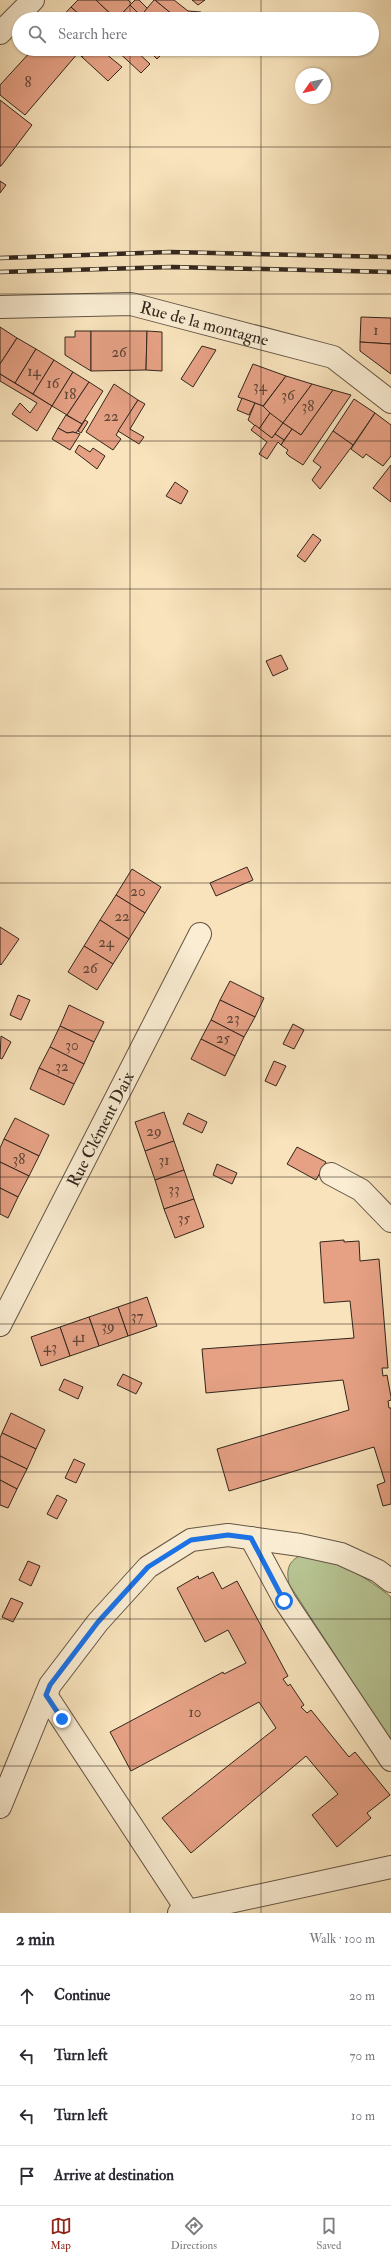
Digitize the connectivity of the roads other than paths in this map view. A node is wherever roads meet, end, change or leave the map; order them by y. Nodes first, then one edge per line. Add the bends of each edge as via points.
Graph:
1 (33, 0) edge
2 (21, 12) edge
3 (12, 21) edge
4 (0, 33) edge
5 (0, 307) edge
6 (391, 402) edge
7 (200, 934) dead end
8 (331, 1174) dead end
9 (391, 1221) edge
10 (0, 1325) edge
11 (251, 1538) junction
12 (391, 1581) edge
13 (46, 1695) junction
14 (391, 1760) edge
15 (0, 1807) edge
16 (391, 1867) edge
17 (186, 1912) edge

1 - 2 street
3 - 4 street
5 - 6 street, Rue de la montagne via 131,304 333,358
7 - 10 street, Rue Clément Daix
8 - 9 street via 361,1190
11 - 12 street via 341,1554 378,1571
11 - 13 street via 228,1535 191,1540 148,1567 98,1622 50,1685
11 - 14 street via 284,1601
13 - 15 street
13 - 17 street
16 - 17 street

